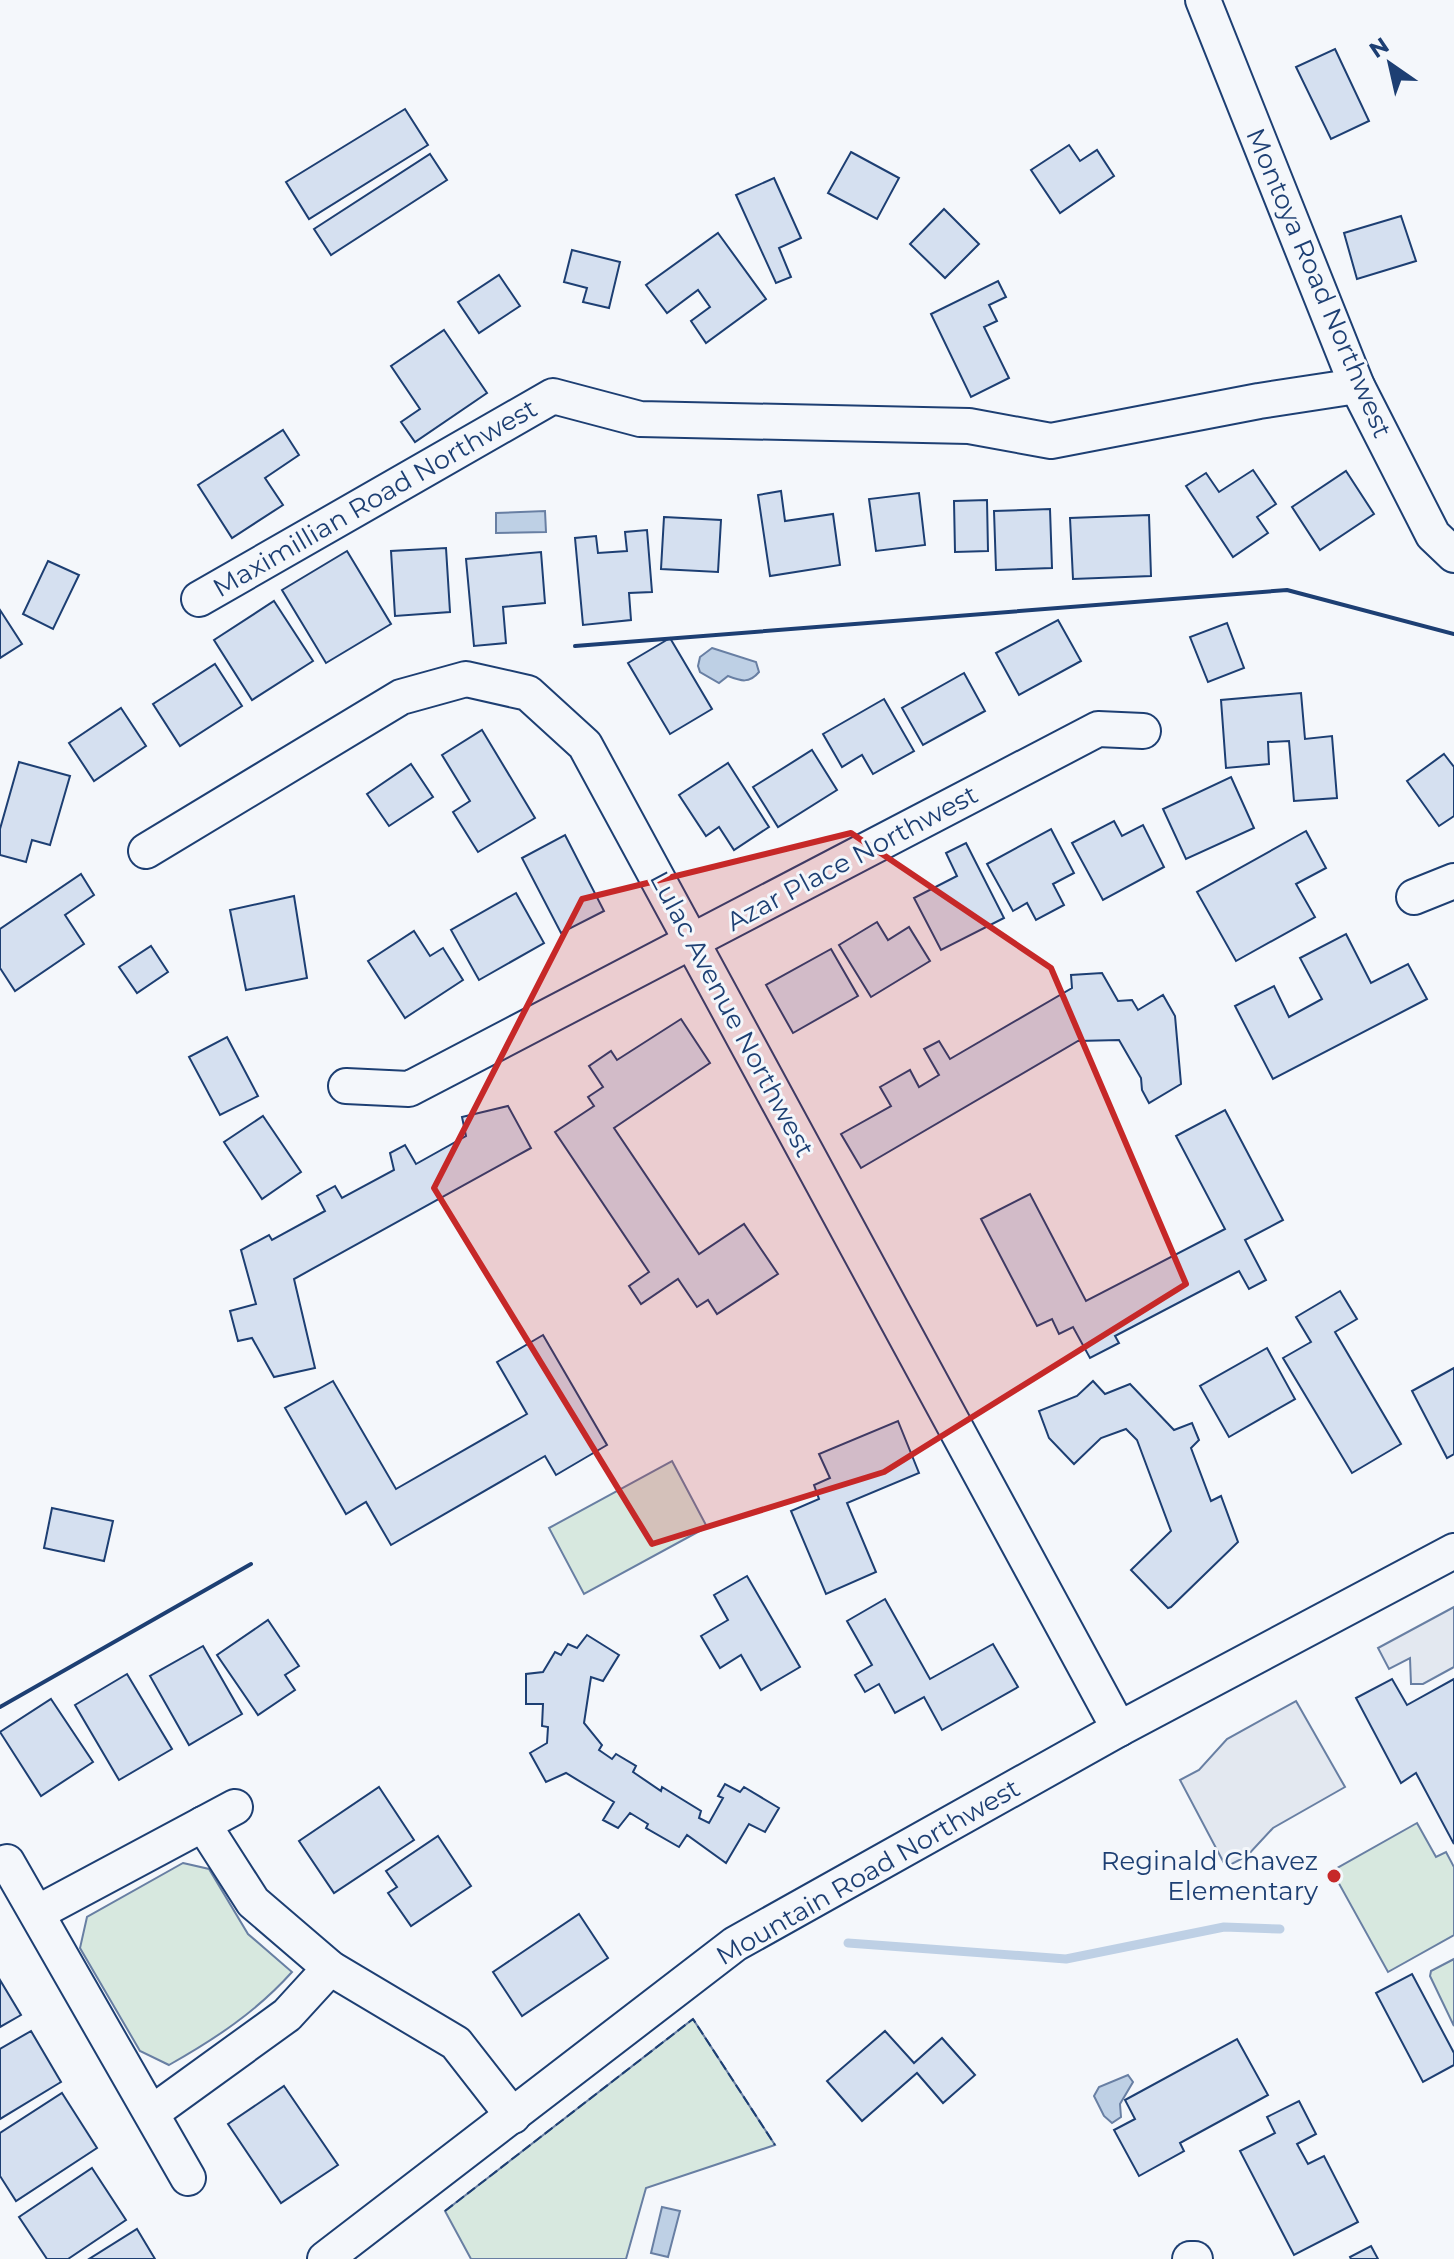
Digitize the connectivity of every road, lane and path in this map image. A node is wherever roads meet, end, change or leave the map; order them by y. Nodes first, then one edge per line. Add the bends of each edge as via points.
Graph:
1 (1203, 0) edge
2 (1357, 386) junction
3 (1454, 555) edge
4 (199, 599) dead end
5 (1143, 731) dead end
6 (146, 851) dead end
7 (1454, 881) edge
8 (1414, 897) dead end
9 (694, 940) junction
10 (346, 1086) dead end
11 (1454, 1551) edge
12 (1119, 1729) junction
13 (235, 1807) dead end
14 (203, 1824) junction
15 (7, 1862) dead end
16 (37, 1913) junction
17 (330, 1968) junction
18 (153, 2112) junction
19 (513, 2116) junction
20 (188, 2178) dead end
21 (325, 2259) edge

1 - 2 street, Montoya Road Northwest
2 - 3 street, Montoya Road Northwest via 1433,535
2 - 4 street, Maximillian Road Northwest via 1051,441 969,426 640,419 553,396
5 - 9 street, Azar Place Northwest via 1098,729
6 - 9 street, Lulac Avenue Northwest via 401,697 466,679 528,693 585,745
7 - 8 street
9 - 10 street, Azar Place Northwest via 409,1089
9 - 12 street, Lulac Avenue Northwest
11 - 12 street, Mountain Road Northwest
12 - 19 street, Mountain Road Northwest via 735,1944
13 - 14 street
14 - 16 street
14 - 17 street via 253,1902
15 - 16 street
16 - 18 street
17 - 18 street via 287,2015
17 - 19 street via 456,2043
18 - 20 street
19 - 21 street, Mountain Road Northwest

